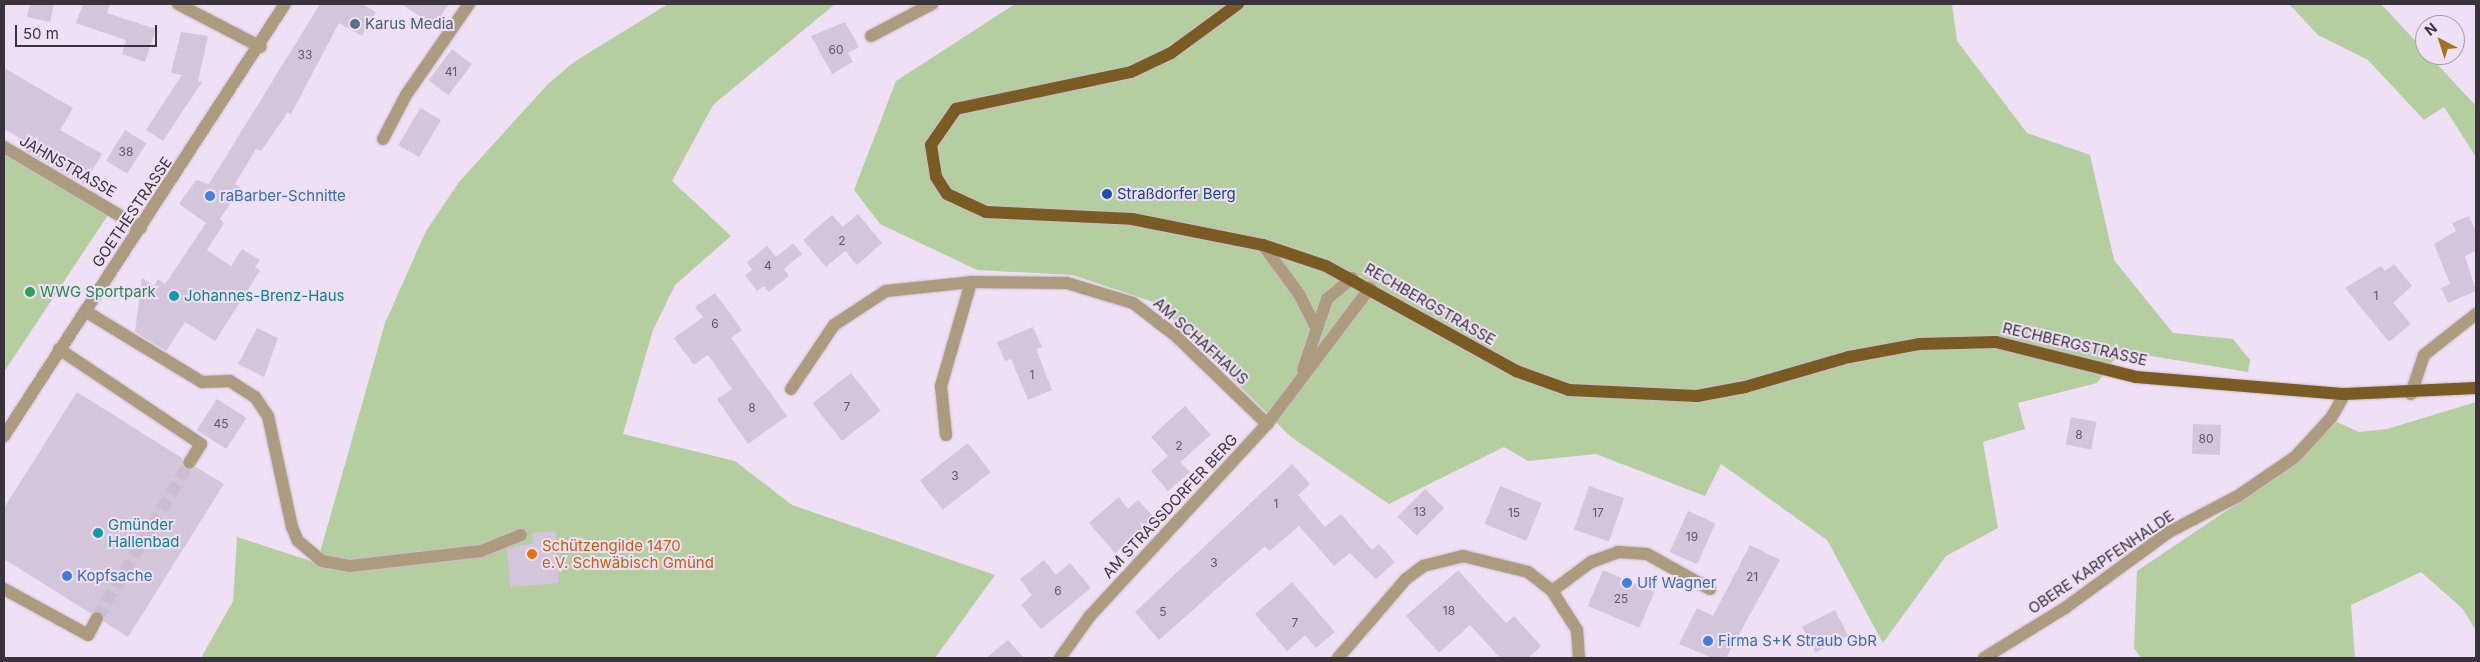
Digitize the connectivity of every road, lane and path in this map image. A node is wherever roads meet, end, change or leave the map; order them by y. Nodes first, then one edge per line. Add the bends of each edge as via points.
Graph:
1 (178, 4) edge
2 (285, 4) edge
3 (468, 4) edge
4 (932, 4) edge
5 (1238, 4) edge
6 (871, 36) dead end
7 (260, 47) junction
8 (383, 139) dead end
9 (4, 147) edge
10 (141, 228) junction
11 (1262, 245) junction
12 (1352, 278) junction
13 (971, 282) junction
14 (1370, 288) junction
15 (85, 311) junction
16 (2476, 314) edge
17 (1315, 325) junction
18 (59, 349) junction
19 (1301, 375) junction
20 (2476, 388) edge
21 (791, 389) dead end
22 (2345, 394) junction
23 (2411, 394) junction
24 (1267, 424) junction
25 (946, 435) dead end
26 (4, 436) edge
27 (189, 463) tunnel mouth
28 (521, 535) dead end
29 (4, 589) edge
30 (1710, 589) dead end
31 (1552, 591) junction
32 (97, 618) tunnel mouth
33 (1060, 658) edge
34 (1338, 658) edge
35 (1579, 658) edge
36 (1984, 658) edge

1 - 7 street
2 - 7 street, GOETHESTRASSE
3 - 8 street via 406,95
4 - 6 street
5 - 11 main road, RECHBERGSTRASSE via 1170,53 1130,72 956,109 937,132 932,162 947,194 986,212 1132,218
7 - 10 street, GOETHESTRASSE
9 - 10 street, JAHNSTRASSE
10 - 15 street, GOETHESTRASSE
11 - 12 main road, RECHBERGSTRASSE
11 - 17 street via 1300,294
12 - 14 main road, RECHBERGSTRASSE
12 - 17 street, AM STRASSDORFER BERG via 1327,299
13 - 21 street, AM SCHAFHAUS via 886,291 834,325
13 - 24 street, AM SCHAFHAUS via 1067,283 1134,302 1176,336
13 - 25 street via 941,386
14 - 19 street, AM STRASSDORFER BERG
14 - 22 main road, RECHBERGSTRASSE via 1444,334 1516,371 1569,390 1697,396 1858,355 1919,344 1996,342 2136,377
15 - 18 street, GOETHESTRASSE
15 - 28 street via 202,382 230,382 255,397 268,416 292,527 298,541 322,561 350,566 482,551
16 - 23 street via 2424,355
17 - 19 street, AM STRASSDORFER BERG
18 - 26 street, GOETHESTRASSE
18 - 27 street via 201,444
19 - 24 street, AM STRASSDORFER BERG
20 - 23 main road, RECHBERGSTRASSE
22 - 23 main road, RECHBERGSTRASSE
22 - 36 street, OBERE KARPFENHALDE via 2331,418 2295,457 2238,496 2169,532 2065,608
24 - 33 street, AM STRASSDORFER BERG via 1090,616
29 - 32 street via 88,635
30 - 31 street via 1647,554 1618,552 1591,562
31 - 34 street via 1528,572 1497,562 1463,556 1442,559 1406,579
31 - 35 street via 1577,630

